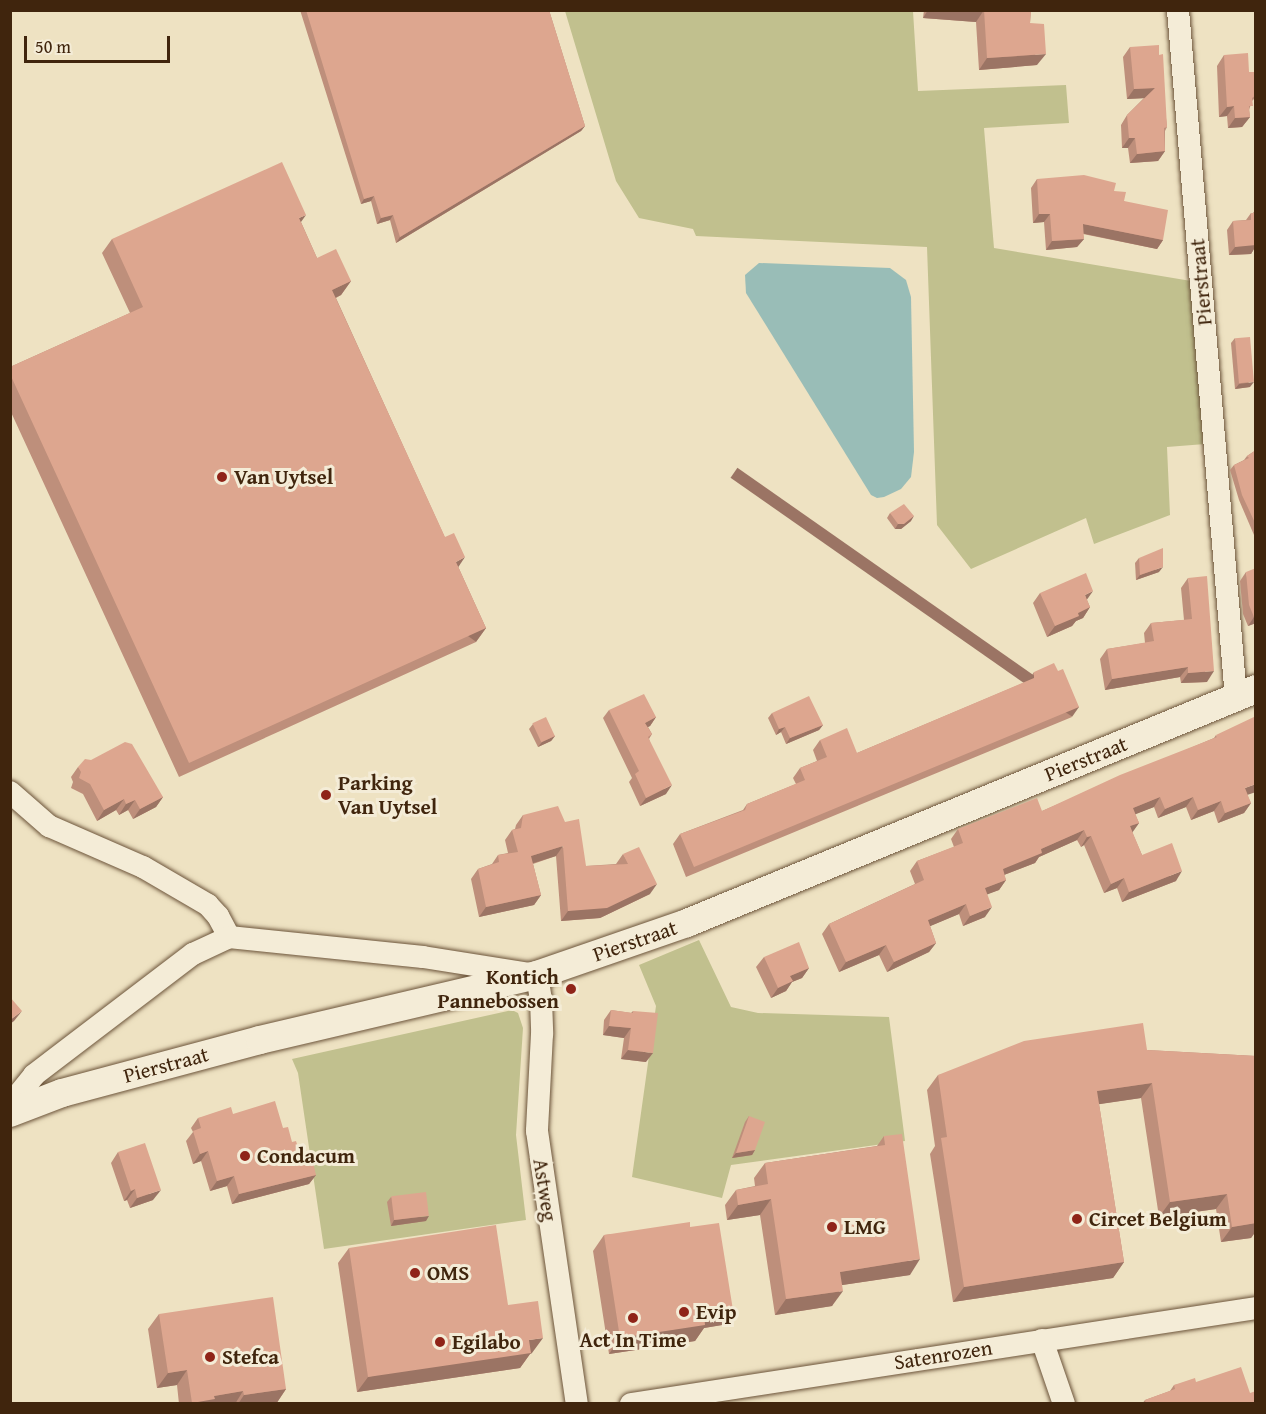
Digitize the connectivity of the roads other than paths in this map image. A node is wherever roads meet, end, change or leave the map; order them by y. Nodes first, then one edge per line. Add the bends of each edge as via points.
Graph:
1 (1178, 10) edge
2 (1246, 693) edge
3 (10, 792) edge
4 (229, 937) junction
5 (537, 975) junction
6 (10, 1105) edge
7 (10, 1113) edge
8 (1256, 1308) edge
9 (1042, 1340) junction
10 (577, 1404) edge
11 (630, 1404) edge
12 (1064, 1404) edge

1 - 2 street, Pierstraat
2 - 5 street, Pierstraat via 687,923
3 - 4 street via 50,826 144,867 208,905
4 - 5 street via 423,957
4 - 6 street via 193,954 34,1075
5 - 7 street, Pierstraat via 260,1040 62,1093
5 - 10 street, Astweg via 542,1034 537,1131
8 - 9 street, Satenrozen
9 - 11 street, Satenrozen
9 - 12 street

